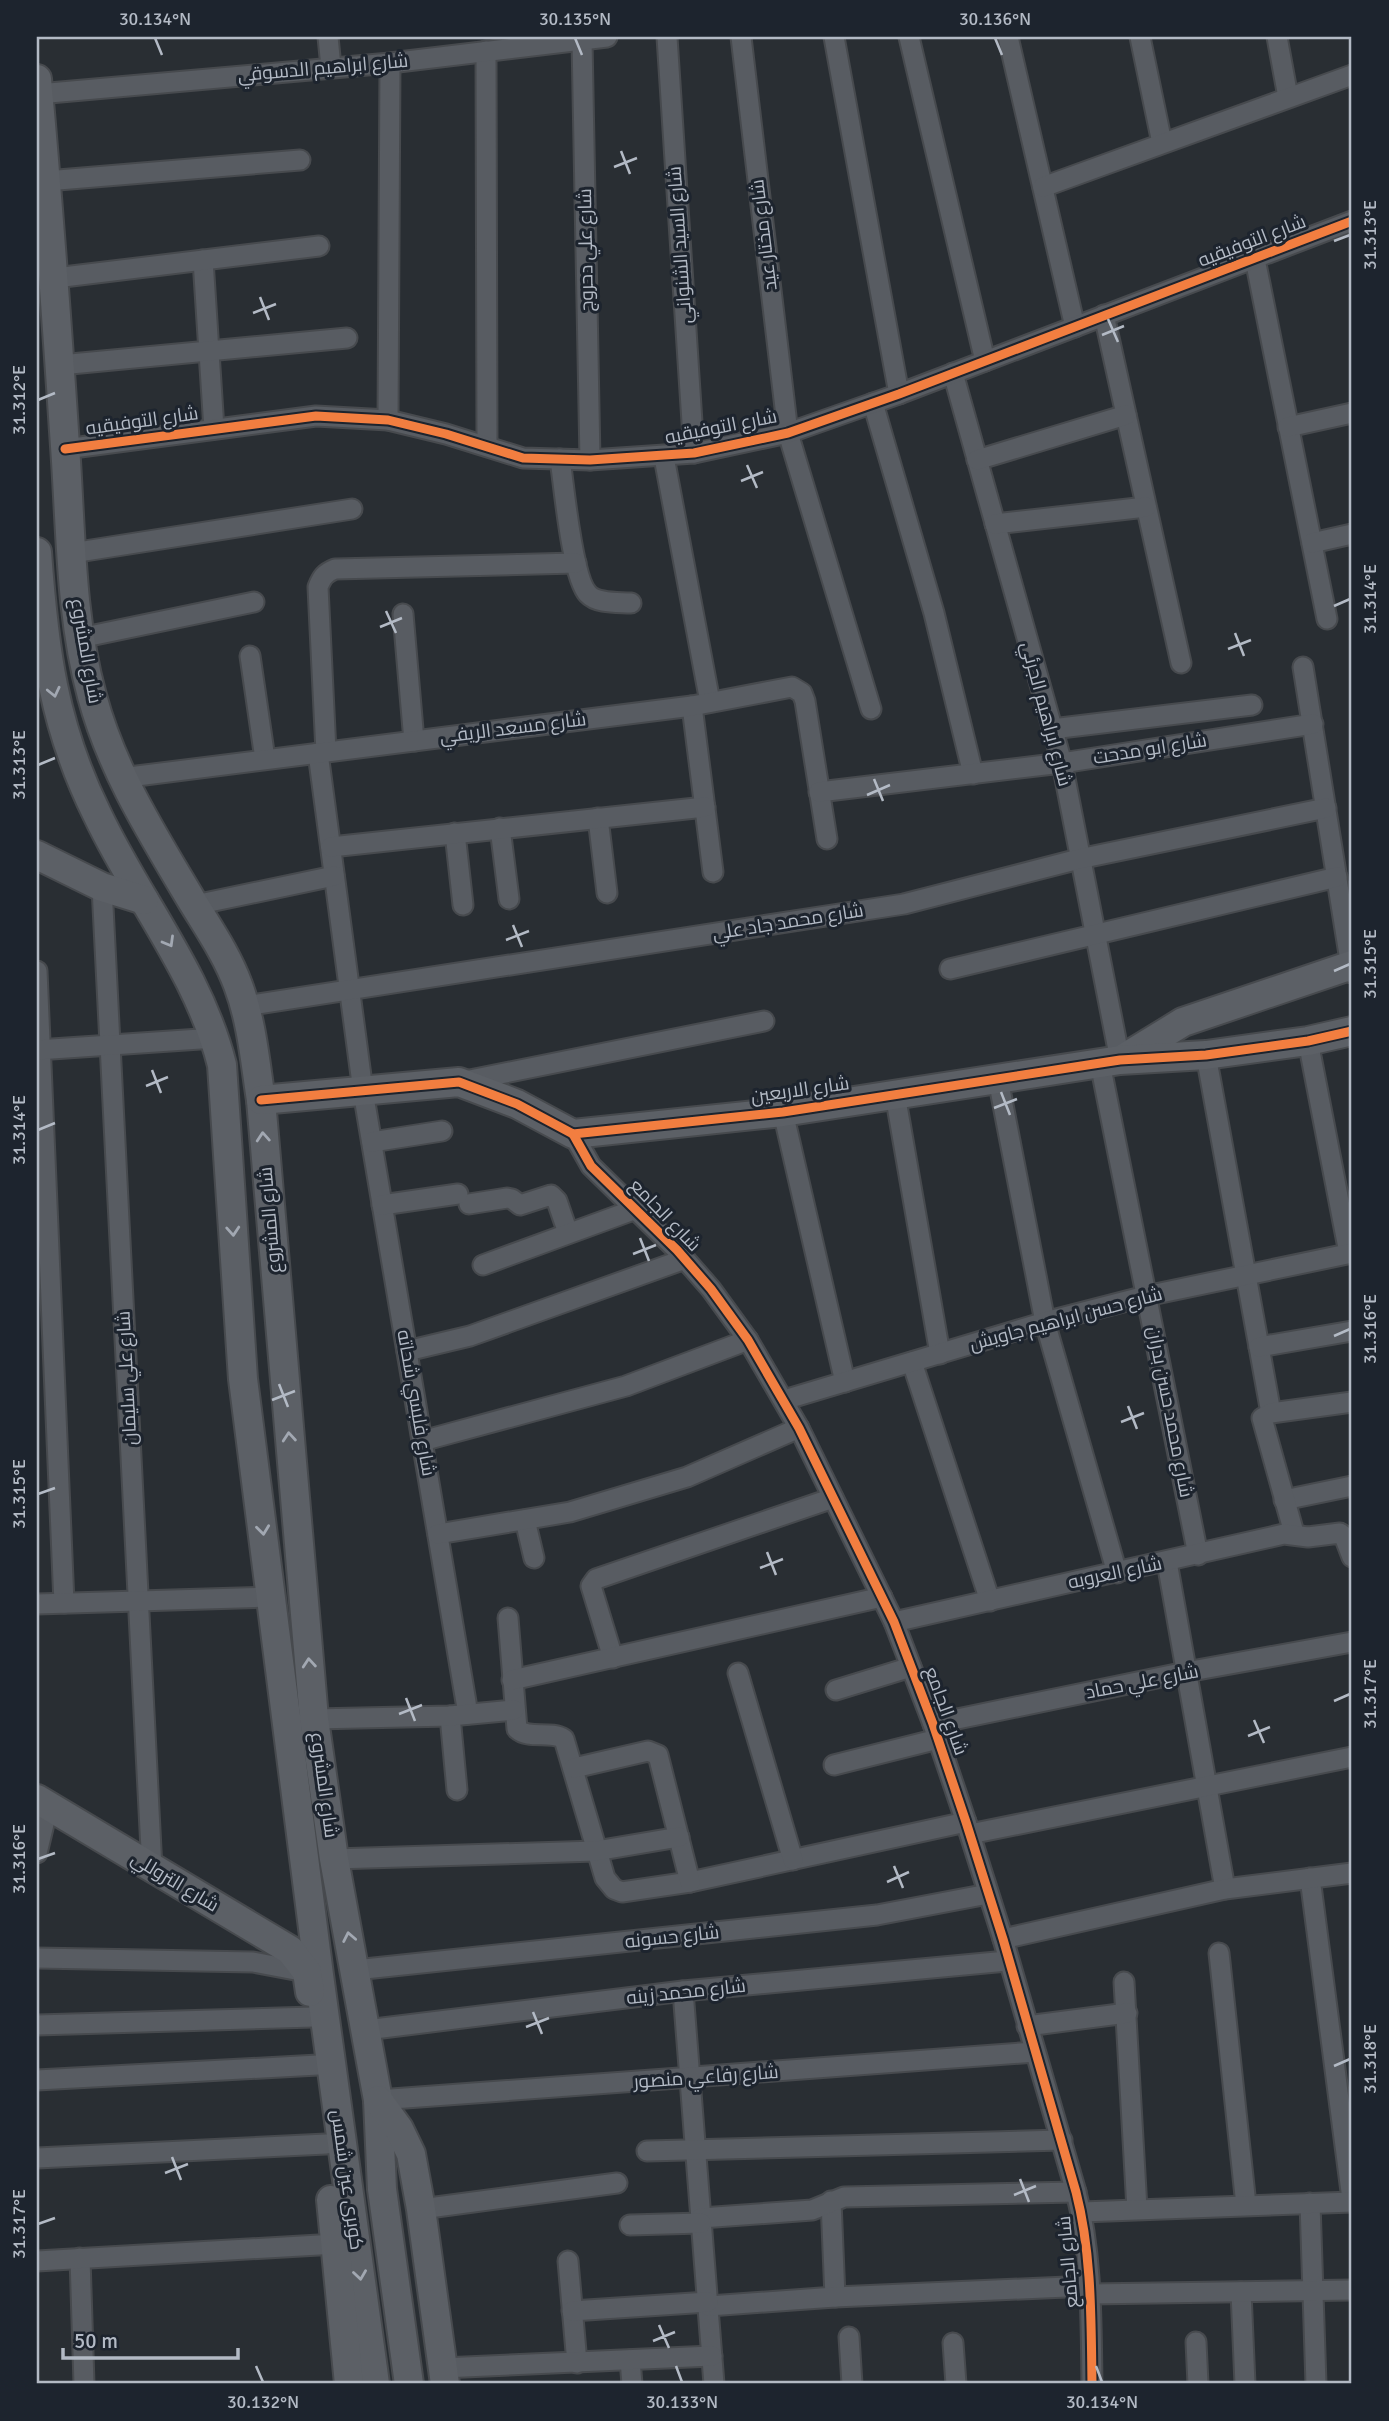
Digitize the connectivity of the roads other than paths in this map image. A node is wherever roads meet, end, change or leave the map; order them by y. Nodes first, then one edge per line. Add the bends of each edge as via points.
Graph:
1 (328, 37) edge
2 (607, 37) edge
3 (667, 37) edge
4 (741, 37) edge
5 (834, 37) edge
6 (909, 37) edge
7 (1008, 37) edge
8 (1140, 37) edge
9 (1277, 37) edge
10 (582, 40) junction
11 (527, 41) edge
12 (486, 51) junction
13 (390, 63) junction
14 (331, 67) junction
15 (1352, 75) edge
16 (37, 86) edge
17 (1288, 97) junction
18 (1162, 143) junction
19 (300, 160) dead end
20 (46, 181) junction
21 (1043, 187) junction
22 (1352, 221) edge
23 (319, 246) dead end
24 (1255, 259) junction
25 (204, 260) junction
26 (54, 278) junction
27 (1104, 315) junction
28 (1075, 327) junction
29 (347, 338) dead end
30 (209, 351) junction
31 (985, 361) junction
32 (60, 365) junction
33 (953, 373) junction
34 (899, 394) junction
35 (873, 403) junction
36 (1352, 413) edge
37 (1126, 415) junction
38 (388, 420) junction
39 (1288, 427) junction
40 (215, 429) junction
41 (788, 433) junction
42 (487, 446) junction
43 (65, 449) junction
44 (694, 453) junction
45 (664, 457) junction
46 (559, 459) junction
47 (590, 460) junction
48 (977, 460) junction
49 (1146, 507) junction
50 (352, 509) dead end
51 (995, 524) junction
52 (1352, 534) edge
53 (1312, 542) junction
54 (37, 552) edge
55 (72, 553) junction
56 (576, 563) junction
57 (254, 602) dead end
58 (631, 603) dead end
59 (403, 614) dead end
60 (1327, 619) dead end
61 (80, 638) junction
62 (250, 656) dead end
63 (1181, 663) dead end
64 (1303, 667) dead end
65 (701, 704) junction
66 (1252, 705) dead end
67 (871, 709) dead end
68 (1313, 724) junction
69 (1052, 729) junction
70 (414, 741) junction
71 (322, 752) junction
72 (265, 760) junction
73 (1062, 763) junction
74 (973, 774) junction
75 (121, 778) junction
76 (819, 792) junction
77 (705, 807) junction
78 (1326, 808) junction
79 (598, 818) junction
80 (500, 828) junction
81 (455, 833) junction
82 (827, 838) dead end
83 (331, 847) junction
84 (38, 849) edge
85 (1079, 859) junction
86 (713, 872) dead end
87 (334, 876) junction
88 (1337, 877) junction
89 (102, 887) junction
90 (607, 894) dead end
91 (509, 899) dead end
92 (145, 900) junction
93 (195, 905) junction
94 (464, 905) dead end
95 (1095, 935) junction
96 (1352, 968) edge
97 (950, 969) dead end
98 (37, 971) edge
99 (349, 989) junction
100 (245, 1006) junction
101 (764, 1021) dead end
102 (1352, 1031) edge
103 (215, 1038) junction
104 (1308, 1041) junction
105 (110, 1044) junction
106 (38, 1049) edge
107 (1206, 1055) junction
108 (1110, 1061) junction
109 (998, 1079) junction
110 (459, 1082) junction
111 (363, 1091) junction
112 (895, 1094) junction
113 (261, 1100) junction
114 (783, 1112) junction
115 (442, 1131) dead end
116 (573, 1133) junction
117 (372, 1142) junction
118 (382, 1205) junction
119 (636, 1209) junction
120 (568, 1233) junction
121 (1351, 1253) edge
122 (685, 1259) junction
123 (483, 1265) dead end
124 (1246, 1275) junction
125 (1146, 1296) junction
126 (1045, 1322) junction
127 (1352, 1331) edge
128 (748, 1340) junction
129 (1259, 1347) junction
130 (407, 1352) junction
131 (940, 1354) junction
132 (912, 1362) junction
133 (845, 1382) junction
134 (784, 1400) junction
135 (1352, 1402) edge
136 (1271, 1413) junction
137 (799, 1428) junction
138 (422, 1441) junction
139 (1352, 1486) edge
140 (833, 1498) junction
141 (1284, 1500) junction
142 (525, 1520) junction
143 (438, 1534) junction
144 (1294, 1534) junction
145 (1198, 1555) junction
146 (1352, 1557) edge
147 (534, 1558) dead end
148 (1167, 1562) junction
149 (1116, 1573) junction
150 (271, 1597) junction
151 (882, 1597) junction
152 (139, 1601) junction
153 (990, 1601) junction
154 (64, 1603) junction
155 (37, 1604) edge
156 (508, 1618) dead end
157 (894, 1622) junction
158 (1352, 1642) edge
159 (613, 1658) junction
160 (911, 1667) junction
161 (1186, 1672) junction
162 (738, 1673) dead end
163 (512, 1681) junction
164 (836, 1690) dead end
165 (514, 1710) junction
166 (459, 1715) junction
167 (314, 1719) junction
168 (935, 1731) junction
169 (1352, 1757) edge
170 (834, 1765) dead end
171 (574, 1768) junction
172 (1206, 1786) junction
173 (457, 1790) dead end
174 (41, 1804) edge
175 (968, 1828) junction
176 (679, 1837) junction
177 (596, 1851) junction
178 (37, 1853) edge
179 (334, 1858) junction
180 (793, 1860) junction
181 (152, 1869) junction
182 (1352, 1873) edge
183 (1310, 1878) junction
184 (690, 1882) junction
185 (1225, 1889) junction
186 (988, 1894) junction
187 (1003, 1939) junction
188 (1219, 1953) dead end
189 (37, 1958) edge
190 (1007, 1961) junction
191 (355, 1970) junction
192 (313, 1974) junction
193 (1124, 1982) dead end
194 (683, 1991) junction
195 (1127, 2013) junction
196 (313, 2017) junction
197 (37, 2025) edge
198 (1027, 2026) junction
199 (366, 2030) junction
200 (1035, 2052) junction
201 (318, 2065) junction
202 (690, 2079) junction
203 (37, 2080) edge
204 (378, 2100) junction
205 (333, 2139) junction
206 (1062, 2140) junction
207 (696, 2150) junction
208 (647, 2151) dead end
209 (37, 2158) edge
210 (617, 2183) dead end
211 (1076, 2192) junction
212 (1352, 2200) edge
213 (831, 2201) junction
214 (1310, 2203) junction
215 (1246, 2205) junction
216 (421, 2209) junction
217 (1137, 2209) junction
218 (1082, 2212) junction
219 (701, 2221) junction
220 (630, 2225) dead end
221 (336, 2244) junction
222 (80, 2258) junction
223 (37, 2261) edge
224 (568, 2261) dead end
225 (1090, 2290) junction
226 (1313, 2290) junction
227 (1352, 2290) edge
228 (1241, 2292) junction
229 (835, 2297) junction
230 (708, 2304) junction
231 (572, 2311) junction
232 (849, 2337) dead end
233 (1196, 2342) dead end
234 (953, 2343) dead end
235 (712, 2356) junction
236 (630, 2360) junction
237 (577, 2363) junction
238 (443, 2376) edge
239 (84, 2384) edge
240 (349, 2384) edge
241 (374, 2384) edge
242 (409, 2384) edge
243 (632, 2384) edge
244 (714, 2384) edge
245 (852, 2384) edge
246 (956, 2384) edge
247 (1091, 2384) edge
248 (1198, 2384) edge
249 (1245, 2384) edge
250 (1315, 2384) edge

1 - 14 street
2 - 10 street, شارع ابراهيم الدسوقي
3 - 44 street, شارع السيد الشنواني
4 - 41 street, شارع مختار عيد
5 - 34 street
6 - 31 street
7 - 21 street
8 - 18 street
9 - 17 street
10 - 11 street, شارع ابراهيم الدسوقي
10 - 47 street, شارع علي دحروج
11 - 12 street, شارع ابراهيم الدسوقي
12 - 13 street, شارع ابراهيم الدسوقي
12 - 42 street
13 - 14 street, شارع ابراهيم الدسوقي
13 - 38 street
14 - 16 street, شارع ابراهيم الدسوقي
15 - 17 street
16 - 20 main road, شارع المشروع
17 - 18 street
18 - 21 street
19 - 20 street
20 - 26 main road, شارع المشروع
21 - 28 street
22 - 24 street, شارع التوفيقيه
23 - 25 street
24 - 27 street, شارع التوفيقيه
24 - 39 street
25 - 26 street
25 - 30 street
26 - 32 main road, شارع المشروع
27 - 28 street, شارع التوفيقيه
27 - 37 street
28 - 31 street, شارع التوفيقيه
29 - 30 street
30 - 32 street
30 - 40 street
31 - 33 street, شارع التوفيقيه
32 - 43 main road, شارع المشروع
33 - 34 street, شارع التوفيقيه
33 - 48 street, شارع ابراهيم الجرئي
34 - 35 street, شارع التوفيقيه
35 - 41 street, شارع التوفيقيه
35 - 74 street via 934,613
36 - 39 street
37 - 48 street
37 - 49 street
38 - 40 street, شارع التوفيقيه via 316,416
38 - 42 street, شارع التوفيقيه
39 - 53 street
40 - 43 street, شارع التوفيقيه
41 - 44 street, شارع التوفيقيه
41 - 67 street, شارع مختار عيد
42 - 46 street, شارع التوفيقيه via 523,458
43 - 55 main road, شارع المشروع
44 - 45 street, شارع التوفيقيه
45 - 47 street, شارع التوفيقيه
45 - 65 street
46 - 47 street, شارع التوفيقيه
46 - 56 street
48 - 51 street, شارع ابراهيم الجرئي
49 - 51 street
49 - 63 street
50 - 55 street
51 - 69 street, شارع ابراهيم الجرئي
52 - 53 street
53 - 60 street
54 -> 92 main road, شارع المشروع via 43,634 58,713 97,815
55 - 61 main road, شارع المشروع
56 - 58 street via 589,595
56 - 71 street, شارع فلبسي شحاته via 335,569 322,577 318,587
57 - 61 street
59 - 70 street
61 - 75 main road, شارع المشروع via 91,695
62 - 72 street
64 - 68 street
65 - 70 street, شارع مسعد الريفي
65 - 76 street, شارع مسعد الريفي via 798,688 805,701
65 - 77 street
66 - 69 street
68 - 73 street, شارع ابو مدحت
68 - 78 street
69 - 73 street, شارع ابراهيم الجرئي
70 - 71 street, شارع مسعد الريفي
71 - 72 street, شارع مسعد الريفي
71 - 83 street, شارع فلبسي شحاته
72 - 75 street, شارع مسعد الريفي
73 - 74 street, شارع ابو مدحت
73 - 85 street, شارع ابراهيم الجرئي
74 - 76 street, شارع ابو مدحت
75 - 93 main road, شارع المشروع
76 - 82 street
77 - 79 street
77 - 86 street
78 - 85 street, شارع محمد جاد علي
78 - 88 street
79 - 80 street
79 - 90 street
80 - 81 street
80 - 91 street
81 - 83 street
81 - 94 street
83 - 87 street, شارع فلبسي شحاته
84 - 89 main road
85 - 95 street, شارع ابراهيم الجرئي
85 - 99 street, شارع محمد جاد علي via 904,904
87 - 93 street
87 - 99 street, شارع فلبسي شحاته
88 - 95 street
88 - 96 street
89 - 92 main road
89 - 105 street, شارع علي سليمان
92 -> 103 main road, شارع المشروع via 198,994
93 - 100 main road, شارع المشروع via 230,965
95 - 97 street
95 - 108 street, شارع ابراهيم الجرئي
96 - 108 main road, شارع الاربعين via 1183,1022
98 - 106 street
99 - 100 street, شارع محمد جاد علي
99 - 111 street, شارع فلبسي شحاته
100 - 113 main road, شارع المشروع
101 - 110 street
102 - 104 main road, شارع الاربعين
103 - 105 street
103 -> 150 main road, شارع المشروع via 222,1065 243,1378
104 - 107 main road, شارع الاربعين
104 - 121 street
105 - 106 street
105 - 152 street, شارع علي سليمان
106 - 154 street
107 - 108 main road, شارع الاربعين
107 - 124 street
108 - 109 main road, شارع الاربعين
108 - 125 street, شارع محمد حسن بدران
109 - 112 main road, شارع الاربعين
109 - 126 street
110 - 111 main road
110 - 116 main road via 517,1104
111 - 113 main road
111 - 117 street, شارع فلبسي شحاته
112 - 114 main road, شارع الاربعين
112 - 131 street
167 -> 113 main road, شارع المشروع
114 - 116 main road, شارع الاربعين
114 - 133 street
115 - 117 street
116 - 119 street, شارع الجامع via 591,1166
117 - 118 street, شارع فلبسي شحاته
118 - 120 street via 506,1198 520,1205 551,1195
118 - 130 street, شارع فلبسي شحاته
119 - 120 street
119 - 122 street, شارع الجامع
120 - 123 street
121 - 124 street, شارع حسن ابراهيم جاويش
122 - 128 street, شارع الجامع
122 - 130 street via 470,1336
124 - 125 street, شارع حسن ابراهيم جاويش
124 - 129 street
125 - 126 street, شارع حسن ابراهيم جاويش
125 - 145 street, شارع محمد حسن بدران
126 - 131 street, شارع حسن ابراهيم جاويش
126 - 149 street
127 - 129 street
128 - 134 street, شارع الجامع
128 - 138 street via 626,1387
129 - 136 street
130 - 138 street, شارع فلبسي شحاته
131 - 132 street, شارع حسن ابراهيم جاويش
132 - 133 street, شارع حسن ابراهيم جاويش
132 - 153 street
133 - 134 street, شارع حسن ابراهيم جاويش
134 - 137 street, شارع الجامع
135 - 136 street
136 - 141 street via 1262,1422
137 - 140 street, شارع الجامع
137 - 142 street via 687,1477 570,1512
138 - 143 street, شارع فلبسي شحاته
139 - 141 street
140 - 151 street, شارع الجامع
140 - 159 street via 596,1579 591,1586
141 - 144 street
142 - 143 street
142 - 147 street
143 - 166 street, شارع فلبسي شحاته
144 - 145 street, شارع العروبه
144 - 146 street, شارع العروبه via 1308,1537 1335,1532 1343,1536
145 - 148 street, شارع العروبه
148 - 149 street, شارع العروبه
148 - 161 street
149 - 153 street, شارع العروبه
150 - 152 street
150 - 192 main road, شارع المشروع
151 - 157 street, شارع الجامع
151 - 159 street
152 - 154 street
152 - 181 street, شارع علي سليمان
153 - 157 street, شارع العروبه
154 - 155 street
156 - 163 street
157 - 160 street, شارع الجامع
158 - 161 street, شارع علي حماد
159 - 163 street
160 - 164 street
160 - 168 street, شارع الجامع
161 - 168 street, شارع علي حماد
161 - 172 street
162 - 180 street
163 - 165 street
165 - 166 street
165 - 171 street via 519,1732 564,1739
166 - 167 street
166 - 173 street, شارع فلبسي شحاته
167 - 179 main road, شارع المشروع
168 - 170 street, شارع علي حماد
168 - 175 street, شارع الجامع
169 - 172 street
171 - 176 street via 653,1752 661,1759
171 - 177 street
172 - 175 street
172 - 185 street
174 - 178 street
174 - 181 main road, شارع التروللي
175 - 180 street
175 - 186 street, شارع الجامع
176 - 177 street
176 - 184 street
177 - 179 street
177 - 184 street via 605,1878 622,1892
191 -> 179 main road, شارع المشروع
180 - 184 street
181 - 192 main road, شارع التروللي via 283,1945
182 - 183 street
183 - 185 street
183 - 212 street
185 - 187 street
186 - 187 street, شارع الجامع
186 - 191 street, شارع حسونه via 877,1915
187 - 190 street, شارع الجامع
188 - 215 street
189 - 192 street via 253,1962
190 - 194 street, شارع محمد زينه
190 - 198 street, شارع الجامع
191 - 199 main road, شارع المشروع
192 - 196 main road, شارع المشروع
192 - 205 main road, كوبرى عين شمس
193 - 195 street
194 - 199 street, شارع محمد زينه
194 - 202 street
195 - 198 street
195 - 217 street
196 - 197 street
196 - 201 main road, شارع المشروع
198 - 200 street, شارع الجامع
199 - 204 main road, شارع المشروع
200 - 202 street, شارع رفاعي منصور
200 - 206 street, شارع الجامع
201 - 203 street
201 - 205 main road, شارع المشروع
202 - 204 street, شارع رفاعي منصور
202 - 207 street
204 - 216 main road, شارع المشروع via 411,2154
204 - 242 main road, كوبرى عين شمس via 382,2189
205 - 209 street
205 - 221 main road, شارع المشروع
205 -> 241 main road, كوبرى عين شمس
206 - 207 street
206 - 211 street, شارع الجامع
207 - 208 street
207 - 219 street
210 - 216 street
211 - 213 street via 844,2197
211 - 218 street, شارع الجامع
212 - 214 street
213 - 219 street via 812,2210
213 - 229 street
214 - 215 street
214 - 226 street
215 - 217 street
216 - 238 main road, شارع المشروع
217 - 218 street
218 - 225 street, شارع الجامع
219 - 220 street
219 - 230 street
221 - 222 street
221 - 240 main road, شارع المشروع
222 - 223 street
222 - 239 street
224 - 231 street
225 - 228 street
225 - 229 street
225 - 247 street, شارع الجامع
226 - 227 street
226 - 228 street
226 - 250 street
228 - 249 street
229 - 230 street
230 - 231 street
230 - 235 street
231 - 237 street
232 - 245 street
233 - 248 street
234 - 246 street
235 - 236 street
235 - 244 street
236 - 237 street
236 - 243 street
237 - 238 street

